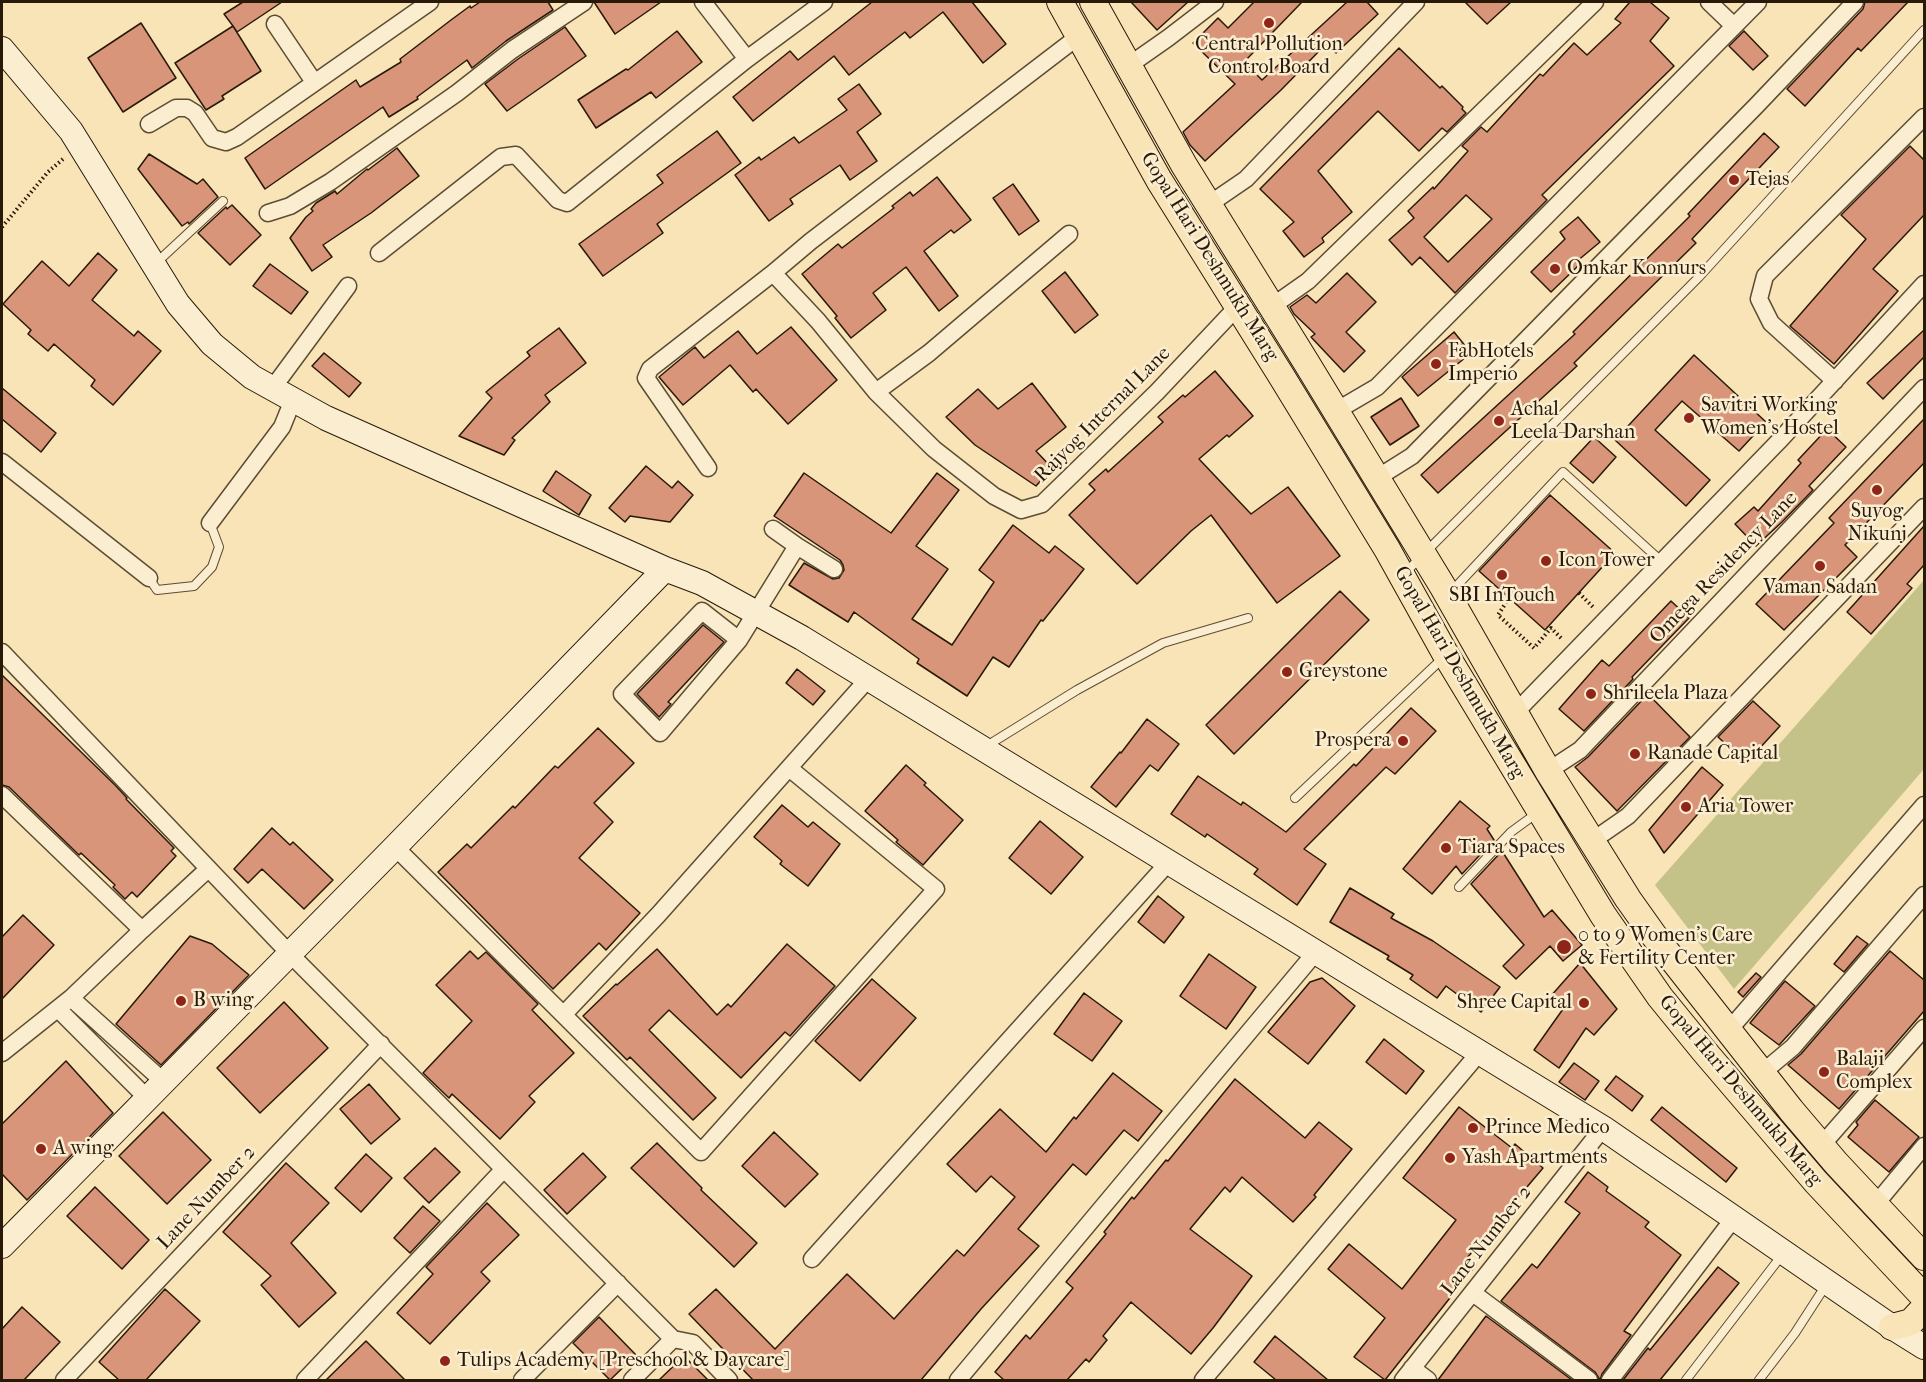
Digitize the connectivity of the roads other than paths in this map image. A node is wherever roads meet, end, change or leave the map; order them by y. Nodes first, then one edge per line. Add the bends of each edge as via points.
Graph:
1 (430, 2) edge
2 (584, 2) edge
3 (703, 2) edge
4 (824, 2) edge
5 (1060, 2) edge
6 (1093, 2) edge
7 (1215, 2) edge
8 (1416, 2) edge
9 (1595, 2) edge
10 (1709, 2) edge
11 (1758, 2) edge
12 (1855, 2) edge
13 (275, 24) dead end
14 (1734, 26) junction
15 (1924, 30) edge
16 (1079, 36) junction
17 (2, 50) edge
18 (747, 59) junction
19 (1128, 66) junction
20 (314, 82) junction
21 (1924, 117) edge
22 (149, 124) dead end
23 (223, 201) dead end
24 (1208, 205) junction
25 (268, 213) dead end
26 (1069, 234) dead end
27 (380, 253) dead end
28 (154, 265) junction
29 (773, 273) junction
30 (1924, 284) edge
31 (348, 286) dead end
32 (1238, 306) junction
33 (1271, 307) junction
34 (1835, 381) junction
35 (1924, 388) edge
36 (876, 392) junction
37 (283, 394) junction
38 (1336, 411) junction
39 (2, 462) edge
40 (708, 468) dead end
41 (1377, 478) junction
42 (1924, 507) edge
43 (210, 523) joint
44 (773, 529) dead end
45 (797, 546) junction
46 (1423, 555) junction
47 (1661, 561) junction
48 (665, 569) junction
49 (834, 569) dead end
50 (1402, 576) junction
51 (149, 578) joint
52 (1448, 596) junction
53 (754, 612) junction
54 (1248, 618) dead end
55 (739, 640) junction
56 (2, 652) edge
57 (1446, 655) junction
58 (868, 679) junction
59 (1514, 714) junction
60 (982, 749) junction
61 (789, 768) junction
62 (1548, 771) junction
63 (2, 795) edge
64 (1296, 798) dead end
65 (1924, 806) edge
66 (1540, 811) junction
67 (1592, 841) junction
68 (396, 847) junction
69 (1168, 863) junction
70 (208, 869) junction
71 (1460, 887) dead end
72 (1924, 895) edge
73 (142, 930) junction
74 (289, 953) junction
75 (1316, 953) junction
76 (64, 1004) junction
77 (564, 1014) junction
78 (1924, 1028) edge
79 (1728, 1031) junction
80 (381, 1044) junction
81 (2, 1053) edge
82 (1479, 1053) junction
83 (1762, 1073) junction
84 (155, 1090) junction
85 (1603, 1128) junction
86 (1821, 1146) junction
87 (1924, 1146) edge
88 (504, 1169) junction
89 (1875, 1205) junction
90 (1734, 1218) junction
91 (2, 1246) edge
92 (1784, 1252) junction
93 (1924, 1257) edge
94 (812, 1259) dead end
95 (1827, 1282) junction
96 (618, 1283) junction
97 (1473, 1293) junction
98 (1924, 1297) edge
99 (1924, 1308) edge
100 (1892, 1327) junction
101 (673, 1339) junction
102 (1924, 1347) edge
103 (1408, 1374) edge
104 (64, 1380) edge
105 (305, 1380) edge
106 (522, 1380) edge
107 (632, 1380) edge
108 (729, 1380) edge
109 (958, 1380) edge
110 (1203, 1380) edge
111 (1428, 1380) edge
112 (1589, 1380) edge
113 (1610, 1380) edge
114 (1686, 1380) edge
115 (1759, 1380) edge

1 - 20 street
2 - 25 street via 330,182 290,206
3 - 18 street
4 - 18 street
5 - 16 main road, Gopal Hari Deshmukh Marg
6 - 19 main road, Gopal Hari Deshmukh Marg
7 - 19 street
8 - 24 street via 1246,179
9 - 33 street via 1308,281
10 - 14 street
11 - 14 street
12 - 41 street via 1412,456
13 - 20 street
14 - 38 street via 1377,387
15 - 46 lane via 1699,277
16 - 29 street
16 - 32 main road, Gopal Hari Deshmukh Marg via 1159,180
17 - 28 street via 71,131
18 - 27 street via 567,203 558,200 516,155 501,157
19 - 24 main road, Gopal Hari Deshmukh Marg
20 - 22 street via 225,142 212,138 187,108 176,108
21 - 34 street via 1765,276 1759,299 1771,323
23 - 28 lane
24 - 33 main road, Gopal Hari Deshmukh Marg
26 - 36 street
28 - 37 street via 178,304 212,344 252,377
29 - 36 street, Rajyog Internal Lane
29 - 40 street via 650,369 646,378
30 - 34 street
31 - 37 street
32 - 36 street, Rajyog Internal Lane via 1042,504 1021,510 994,496 934,449
32 - 50 main road, Gopal Hari Deshmukh Marg
33 - 38 main road, Gopal Hari Deshmukh Marg
34 - 47 street
35 - 62 street, Omega Residency Lane via 1580,750
37 - 43 street via 282,427
37 - 48 street via 326,418
38 - 41 main road, Gopal Hari Deshmukh Marg
39 - 51 street
41 - 46 main road, Gopal Hari Deshmukh Marg
42 - 67 street via 1628,816
43 - 51 lane via 219,547 212,567 194,586 157,590
44 - 45 street
45 - 49 street
45 - 53 street
46 - 50 lane
46 - 52 main road, Gopal Hari Deshmukh Marg
47 - 52 lane via 1563,472
47 - 59 street
48 - 53 street
48 - 68 street
50 - 57 main road, Gopal Hari Deshmukh Marg
52 - 59 main road, Gopal Hari Deshmukh Marg
53 - 55 street
53 - 58 street
54 - 60 lane via 1163,643
55 - 55 street via 660,733 622,694 702,611
56 - 70 street
57 - 64 lane
57 - 66 main road, Gopal Hari Deshmukh Marg
58 - 60 street
58 - 61 street
59 - 62 main road, Gopal Hari Deshmukh Marg
60 - 69 street
61 - 77 street
61 - 77 street via 936,889 701,1152
62 - 67 main road, Gopal Hari Deshmukh Marg
63 - 73 street
65 - 79 street
66 - 71 lane via 1511,832
66 - 98 main road, Gopal Hari Deshmukh Marg via 1660,996 1816,1182
67 - 79 main road, Gopal Hari Deshmukh Marg via 1654,937
68 - 74 street
68 - 77 street
69 - 75 street
69 - 94 street
70 - 73 street
70 - 74 street
72 - 83 street via 1794,1047
73 - 76 street
74 - 80 street
74 - 84 street
75 - 82 street
75 - 109 street
76 - 81 street
76 - 84 street
76 - 84 street
78 - 86 street
79 - 83 main road, Gopal Hari Deshmukh Marg
80 - 88 street
80 - 104 street, Lane Number 2
82 - 85 street
82 - 110 street
83 - 86 main road, Gopal Hari Deshmukh Marg
84 - 91 street
85 - 90 street
85 - 97 street, Lane Number 2
86 - 89 main road, Gopal Hari Deshmukh Marg
87 - 89 street
88 - 96 street
88 - 105 street
89 - 93 main road, Gopal Hari Deshmukh Marg
90 - 92 street
90 - 113 street
92 - 95 street
92 - 114 lane
95 - 100 street
95 - 115 lane
96 - 101 street
96 - 106 street
97 - 103 street, Lane Number 2
97 - 112 street
99 - 100 main road via 1911,1322
100 - 102 street
101 - 107 street
101 - 108 street via 693,1343
103 - 111 street

